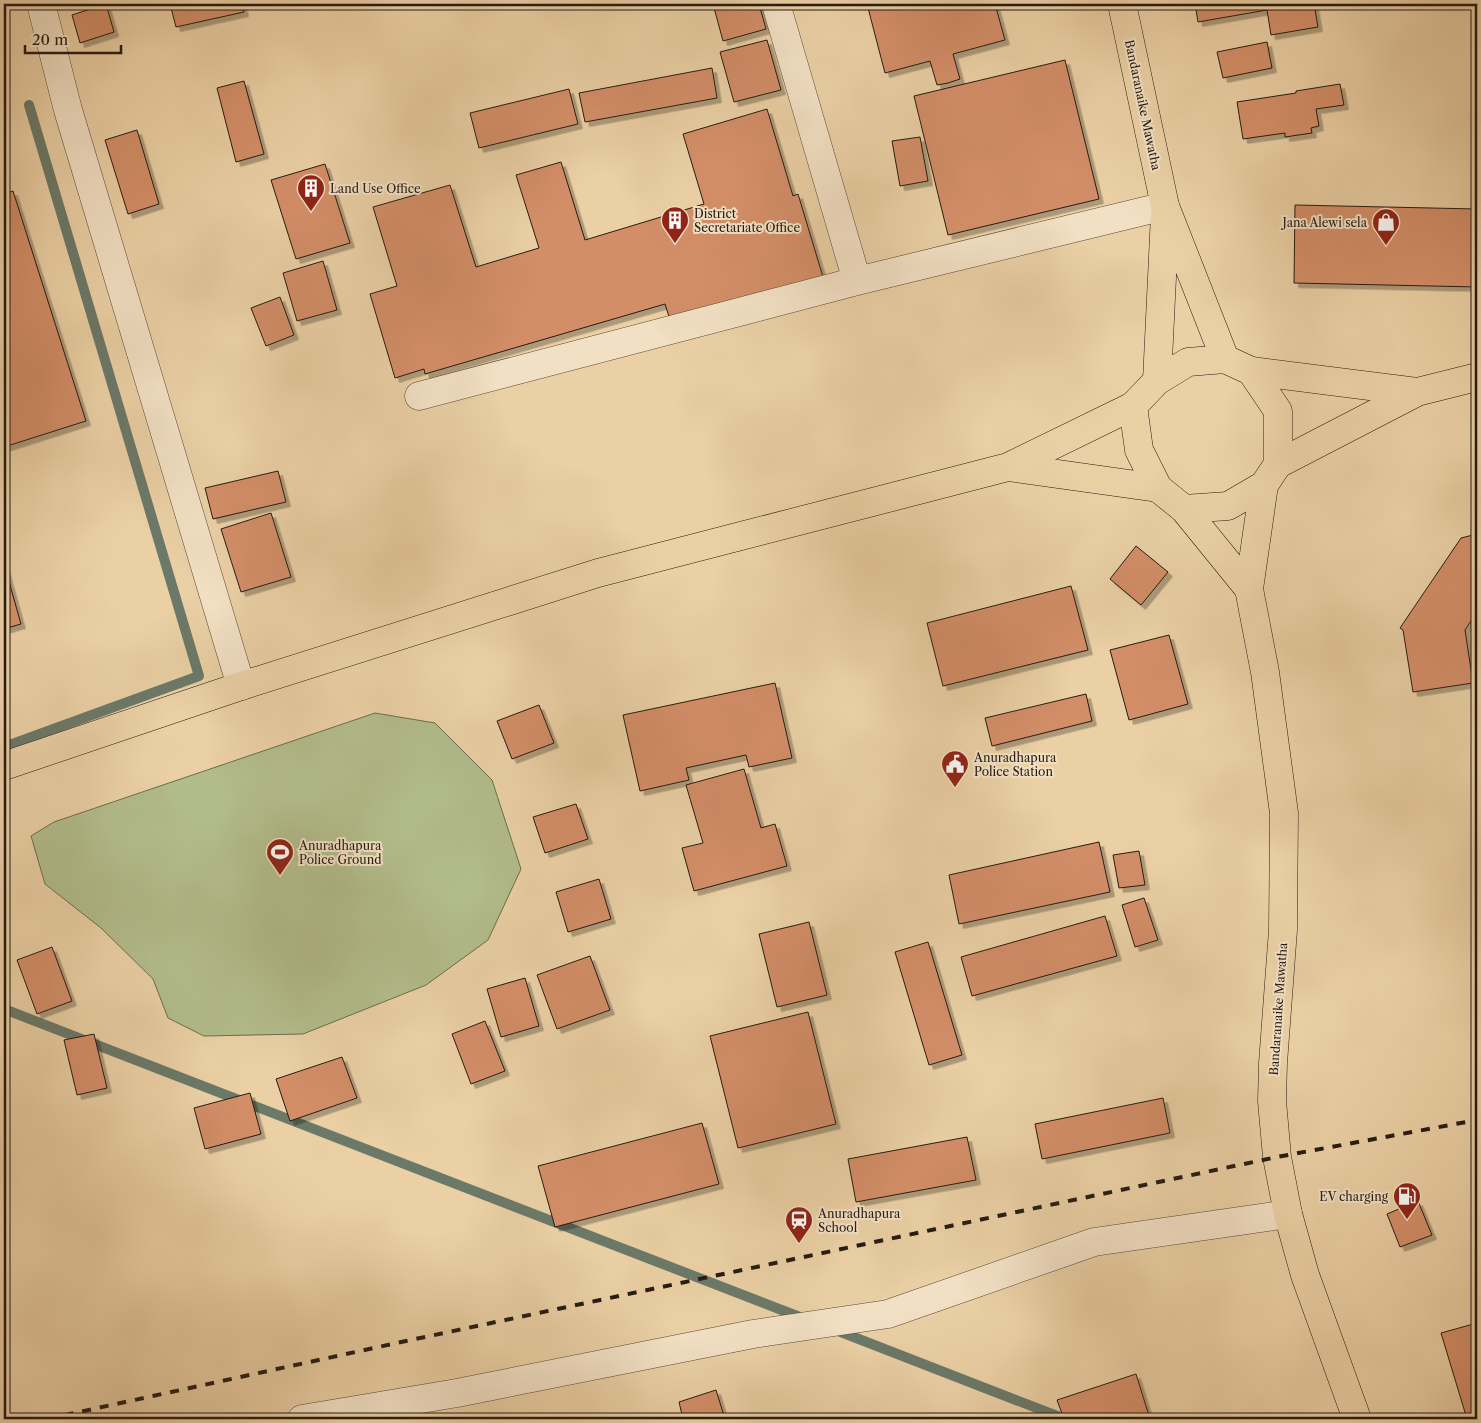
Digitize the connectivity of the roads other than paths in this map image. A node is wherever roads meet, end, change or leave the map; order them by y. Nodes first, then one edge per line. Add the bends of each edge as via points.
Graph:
1 (41, 4) edge
2 (776, 4) edge
3 (1122, 4) edge
4 (1165, 206) junction
5 (857, 281) junction
6 (1225, 359) junction
7 (1251, 371) junction
8 (1477, 377) edge
9 (1157, 381) junction
10 (1416, 392) junction
11 (419, 396) dead end
12 (1133, 406) junction
13 (1008, 467) junction
14 (1271, 474) junction
15 (1158, 488) junction
16 (1184, 509) junction
17 (1249, 589) junction
18 (241, 686) junction
19 (4, 766) edge
20 (1288, 1214) junction
21 (302, 1419) edge
22 (1357, 1419) edge

1 - 18 street via 71,119
2 - 5 street
3 - 4 main road, Bandaranaike Mawatha
4 - 5 street
4 - 6 main road, Bandaranaike Mawatha
4 - 9 main road, Bandaranaike Mawatha
5 - 11 street
6 - 7 main road
6 - 9 main road via 1188,362
7 - 10 main road
7 - 14 main road via 1278,412
8 - 10 main road
9 - 12 main road
10 - 14 main road
12 - 13 main road
12 - 15 main road via 1139,450
13 - 15 main road
13 - 18 main road via 598,573
14 - 16 main road via 1228,506
14 - 17 main road, Bandaranaike Mawatha
15 - 16 main road
16 - 17 main road, Bandaranaike Mawatha
17 - 20 main road, Bandaranaike Mawatha via 1267,681 1284,813 1283,930 1272,1101 1277,1157
18 - 19 main road
20 - 21 street via 1094,1242 888,1314 753,1334 457,1393
20 - 22 main road, Bandaranaike Mawatha via 1305,1275

